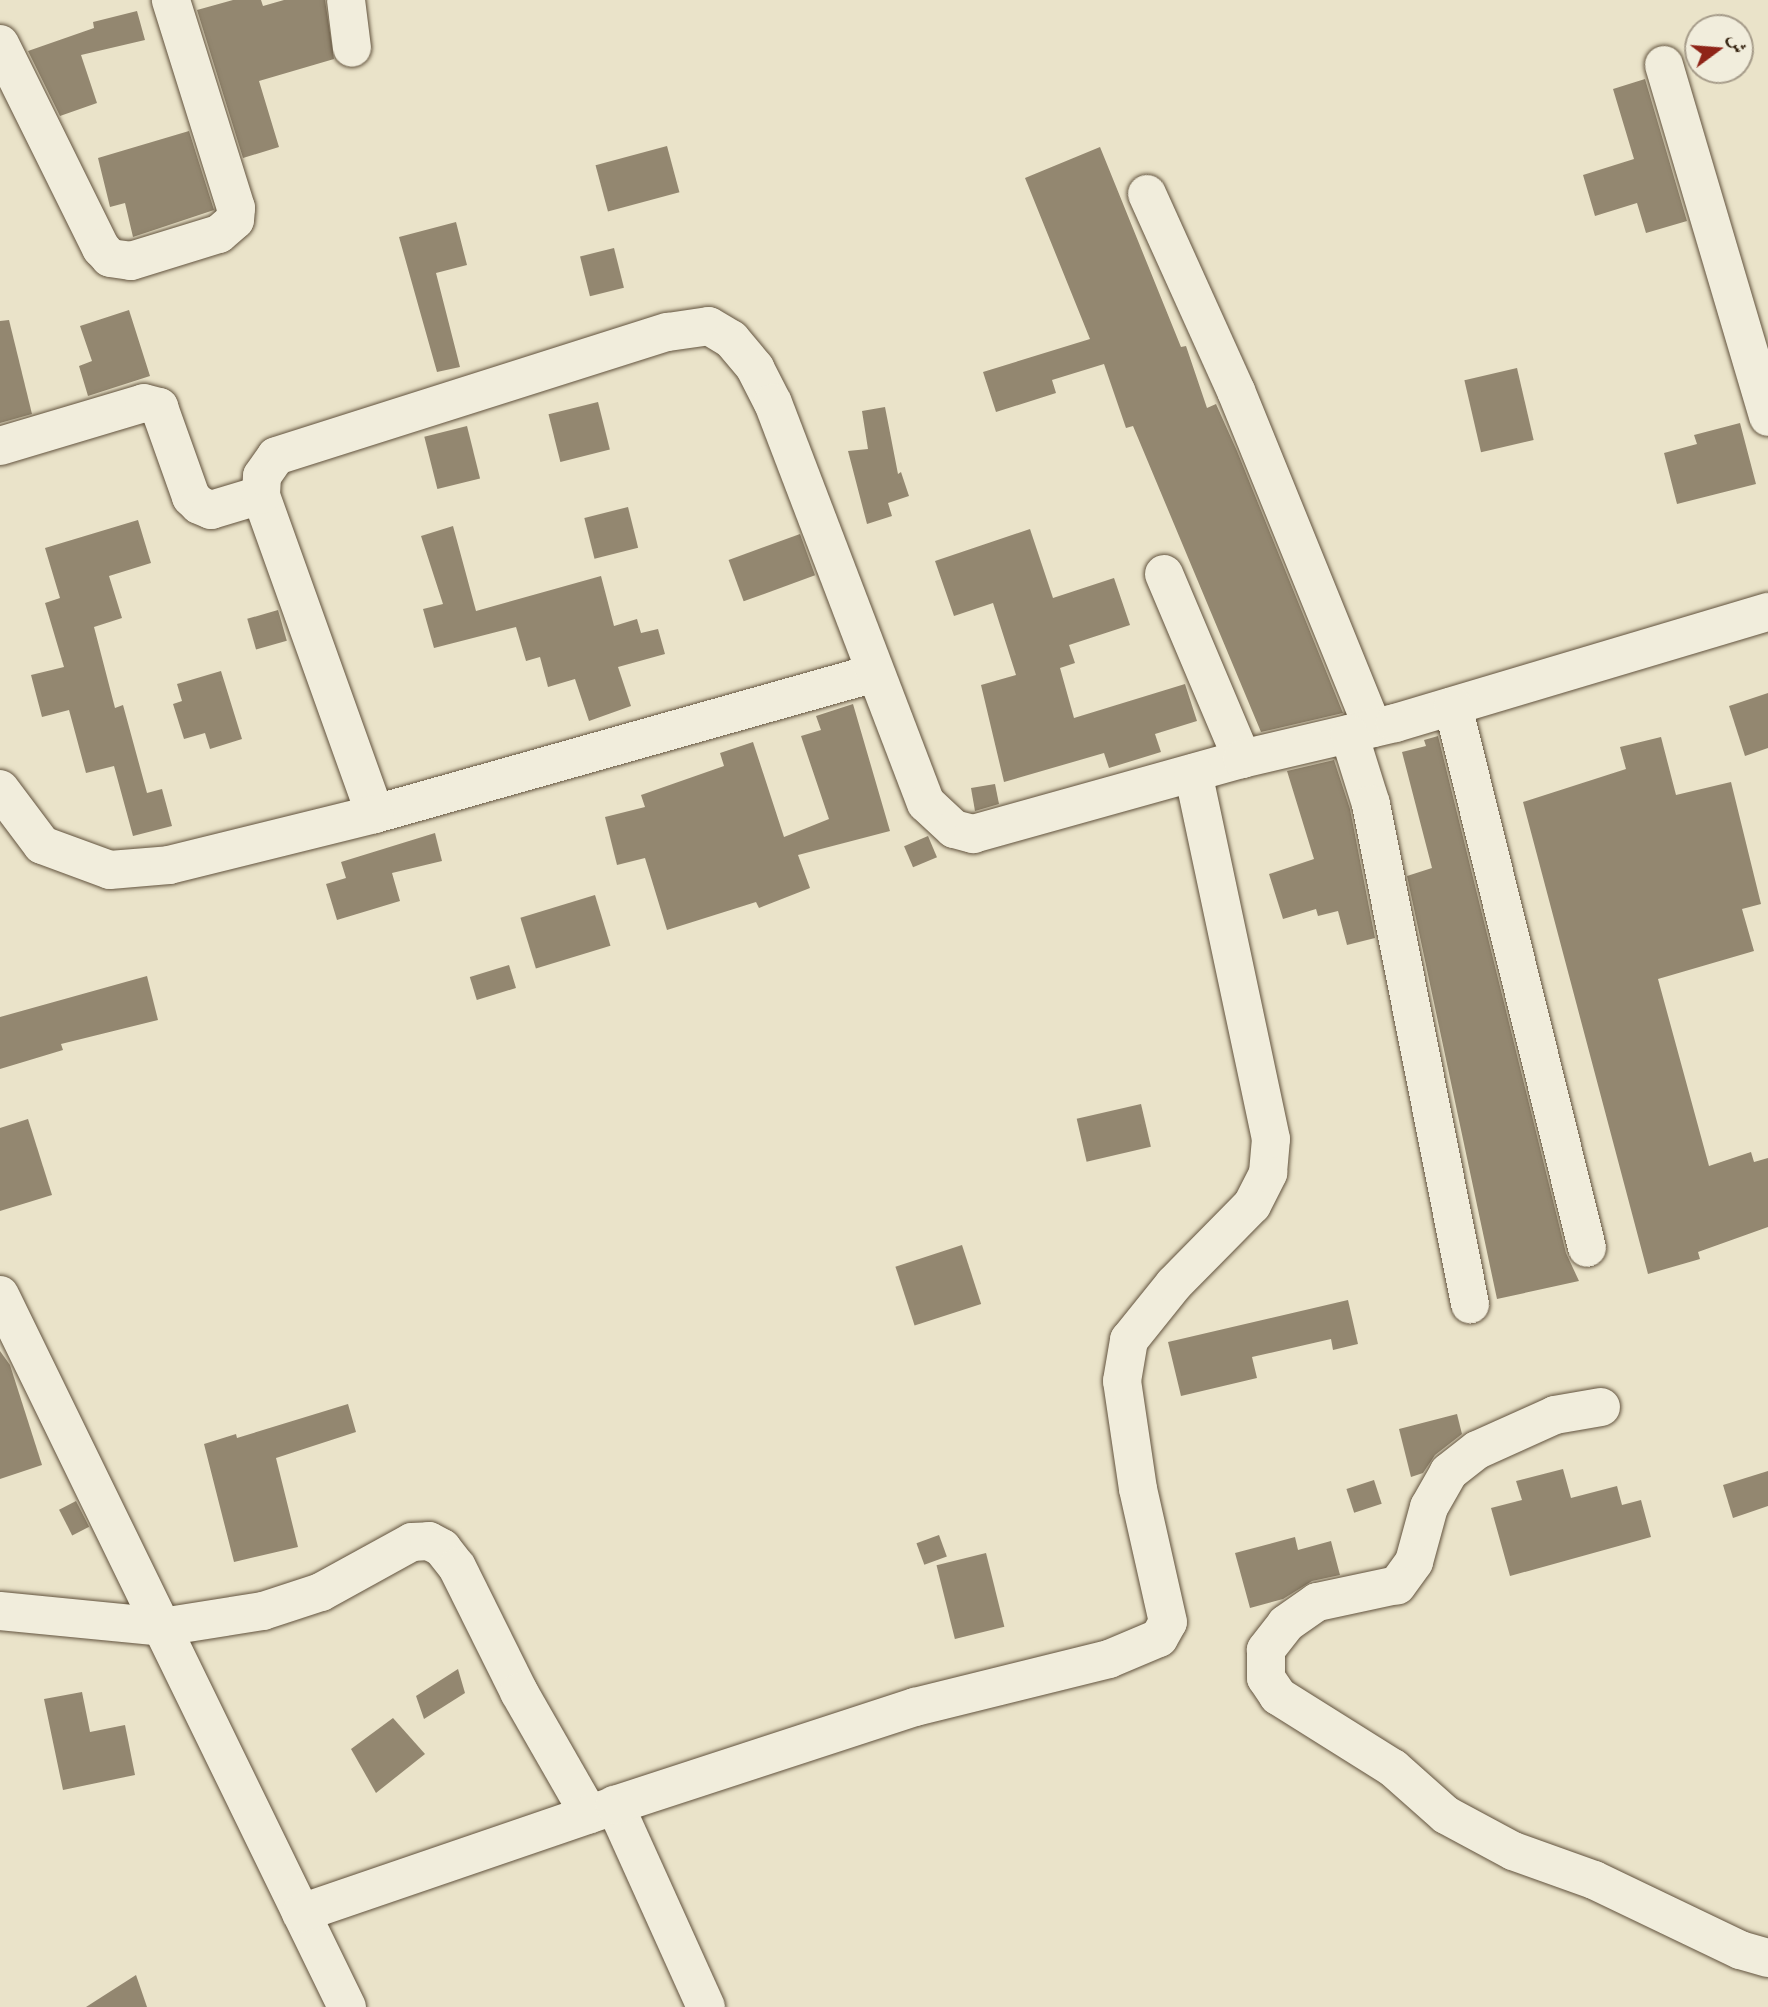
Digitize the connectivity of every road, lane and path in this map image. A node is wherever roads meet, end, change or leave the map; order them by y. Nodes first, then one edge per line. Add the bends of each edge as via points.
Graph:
1 (171, 0) edge
2 (346, 0) edge
3 (0, 44) edge
4 (352, 48) dead end
5 (1664, 65) dead end
6 (1147, 194) dead end
7 (1768, 417) edge
8 (0, 446) edge
9 (261, 495) junction
10 (1164, 574) dead end
11 (1768, 612) edge
12 (875, 673) junction
13 (1452, 706) junction
14 (1361, 731) junction
15 (1242, 759) junction
16 (1193, 773) junction
17 (0, 789) edge
18 (375, 814) junction
19 (1587, 1248) dead end
20 (0, 1295) edge
21 (1470, 1304) dead end
22 (9, 1335) edge
23 (1601, 1407) dead end
24 (0, 1611) edge
25 (162, 1627) junction
26 (602, 1810) junction
27 (301, 1913) junction
28 (1768, 1958) edge
29 (347, 2007) edge
30 (706, 2007) edge

1 - 3 street via 236,208 235,220 219,234 131,261 110,258 101,248
2 - 4 street
5 - 7 street
6 - 14 street via 1236,391
8 - 9 street via 144,402 159,407 191,497 199,505 211,510
9 - 12 street via 262,476 276,456 668,332 709,326 739,349 773,403
9 - 18 street
10 - 15 street
11 - 13 street
12 - 16 street via 926,803 954,829 973,834
12 - 18 street
13 - 14 street
13 - 19 street
14 - 15 street
14 - 21 street via 1371,804
15 - 16 street
16 - 26 street via 1271,1139 1268,1173 1252,1205 1174,1284 1129,1340 1122,1381 1138,1489 1168,1622 1159,1638 1109,1659 915,1706
17 - 18 street via 42,845 110,870 169,865
20 - 22 street
22 - 25 street
23 - 28 street via 1555,1415 1477,1450 1449,1472 1429,1507 1414,1562 1397,1585 1317,1602 1286,1623 1266,1650 1266,1678 1278,1696 1392,1768 1446,1815 1513,1851 1594,1880 1740,1950
24 - 25 street
25 - 26 street via 263,1611 321,1592 412,1542 429,1541 457,1567 519,1692
25 - 27 street
26 - 27 street
26 - 30 street
27 - 29 street

